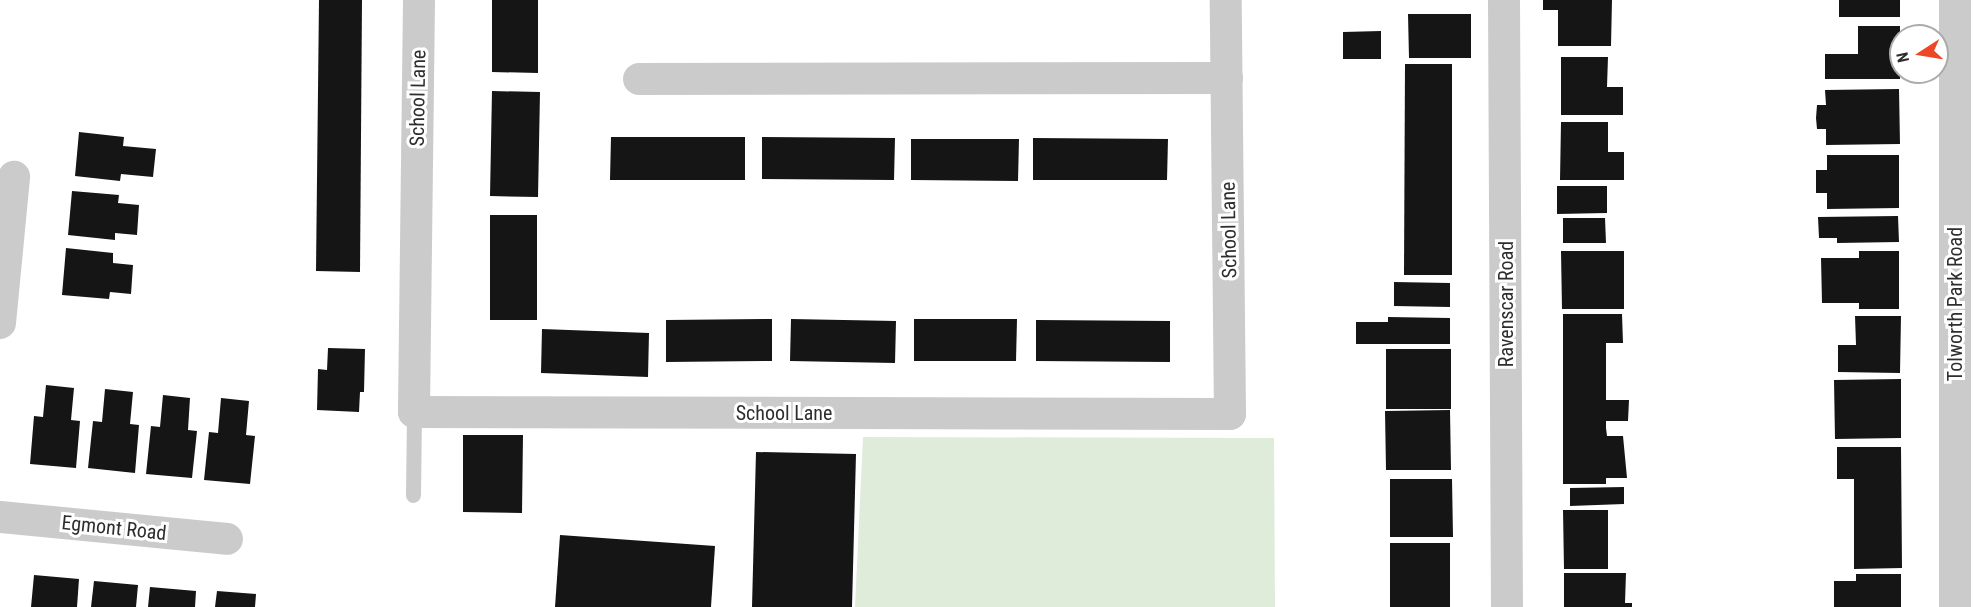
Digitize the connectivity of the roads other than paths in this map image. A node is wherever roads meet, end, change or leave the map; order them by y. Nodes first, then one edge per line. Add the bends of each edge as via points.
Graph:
1 (419, 0) edge
2 (1226, 0) edge
3 (1504, 0) edge
4 (1955, 0) edge
5 (1227, 78) junction
6 (639, 79) dead end
7 (14, 177) dead end
8 (0, 323) edge
9 (414, 412) junction
10 (413, 495) dead end
11 (0, 517) edge
12 (227, 539) dead end
13 (1507, 607) edge
14 (1955, 607) edge

1 - 9 street, School Lane
2 - 5 street, School Lane
3 - 13 street, Ravenscar Road
4 - 14 street, Tolworth Park Road
5 - 6 street
5 - 9 street, School Lane via 1230,414
7 - 8 street
9 - 10 lane
11 - 12 street, Egmont Road

